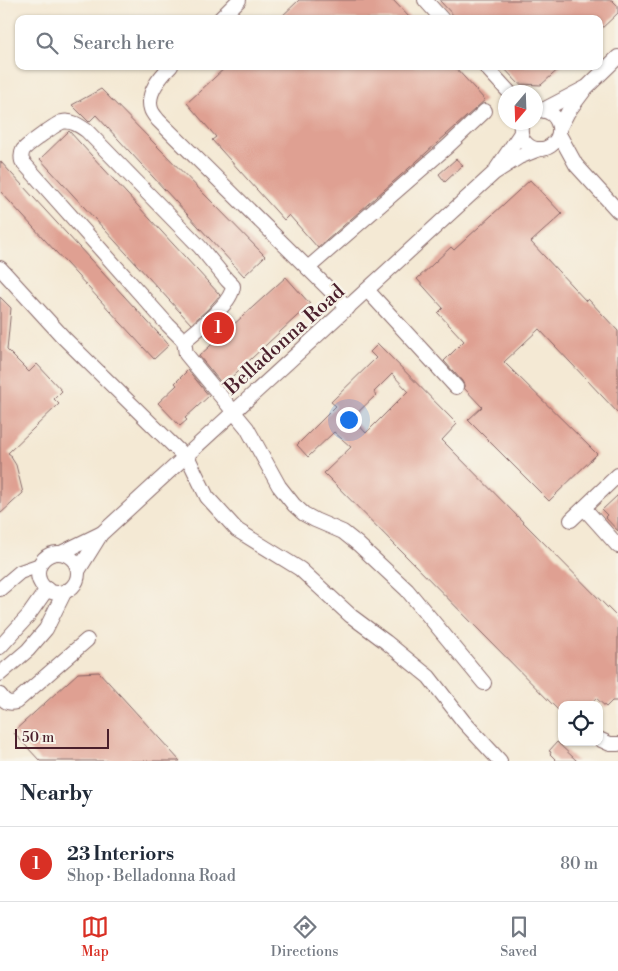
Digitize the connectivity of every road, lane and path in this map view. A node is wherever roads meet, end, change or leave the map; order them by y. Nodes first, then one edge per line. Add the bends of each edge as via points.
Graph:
1 (239, 0) edge
2 (425, 0) edge
3 (224, 15) edge
4 (438, 15) edge
5 (618, 57) edge
6 (167, 70) edge
7 (489, 70) edge
8 (503, 85) edge
9 (586, 88) junction
10 (543, 107) edge
11 (485, 111) dead end
12 (543, 111) edge
13 (520, 130) edge
14 (521, 130) edge
15 (559, 131) junction
16 (542, 149) junction
17 (576, 165) junction
18 (494, 173) junction
19 (618, 211) edge
20 (0, 268) edge
21 (308, 268) junction
22 (367, 290) junction
23 (348, 308) junction
24 (184, 342) junction
25 (456, 387) dead end
26 (234, 412) junction
27 (184, 457) junction
28 (618, 475) edge
29 (584, 508) junction
30 (571, 520) dead end
31 (101, 534) junction
32 (618, 546) edge
33 (61, 553) junction
34 (40, 565) junction
35 (78, 571) junction
36 (47, 588) junction
37 (0, 589) edge
38 (65, 591) junction
39 (87, 640) dead end
40 (0, 647) edge
41 (0, 674) edge
42 (484, 683) dead end
43 (0, 696) edge
44 (603, 741) edge
45 (618, 744) edge
46 (500, 761) edge

1 - 3 street
2 - 4 street
5 - 9 street, Belladonna Road
6 - 21 street via 151,94 152,111 158,120
7 - 8 street
9 - 10 street, Belladonna Road
9 - 15 street, Belladonna Road
11 - 21 street
12 - 15 street, Belladonna Road via 554,116
13 - 18 street, Belladonna Road
14 - 16 street, Belladonna Road via 527,144
15 - 16 street, Belladonna Road via 552,145
15 - 17 street
16 - 17 street
16 - 18 street, Belladonna Road via 519,157
17 - 19 street
18 - 22 street, Belladonna Road
20 - 27 street via 64,338
21 - 23 street
22 - 23 street, Belladonna Road
22 - 25 street
23 - 26 street, Belladonna Road
24 - 24 street via 224,305 233,286 200,247 88,131 72,122 62,122 28,144 21,155 26,167
24 - 26 street via 186,354
26 - 27 street, Belladonna Road
26 - 42 street via 247,428 278,486 294,505 358,544 407,590
27 - 31 street, Belladonna Road
27 - 46 street via 190,462 207,496 237,530 300,569 351,616 429,677
28 - 29 street
29 - 30 street
29 - 32 street
31 - 33 street, Belladonna Road
31 - 35 street, Belladonna Road
33 - 34 street, Belladonna Road via 48,556
33 - 35 street via 72,559
34 - 36 street via 39,578
34 - 37 street, Belladonna Road via 20,572
35 - 38 street, Belladonna Road via 75,583
36 - 38 street via 52,592
36 - 40 street via 28,616
38 - 41 street, Belladonna Road via 46,629
39 - 43 street via 16,702 11,704
44 - 45 street

